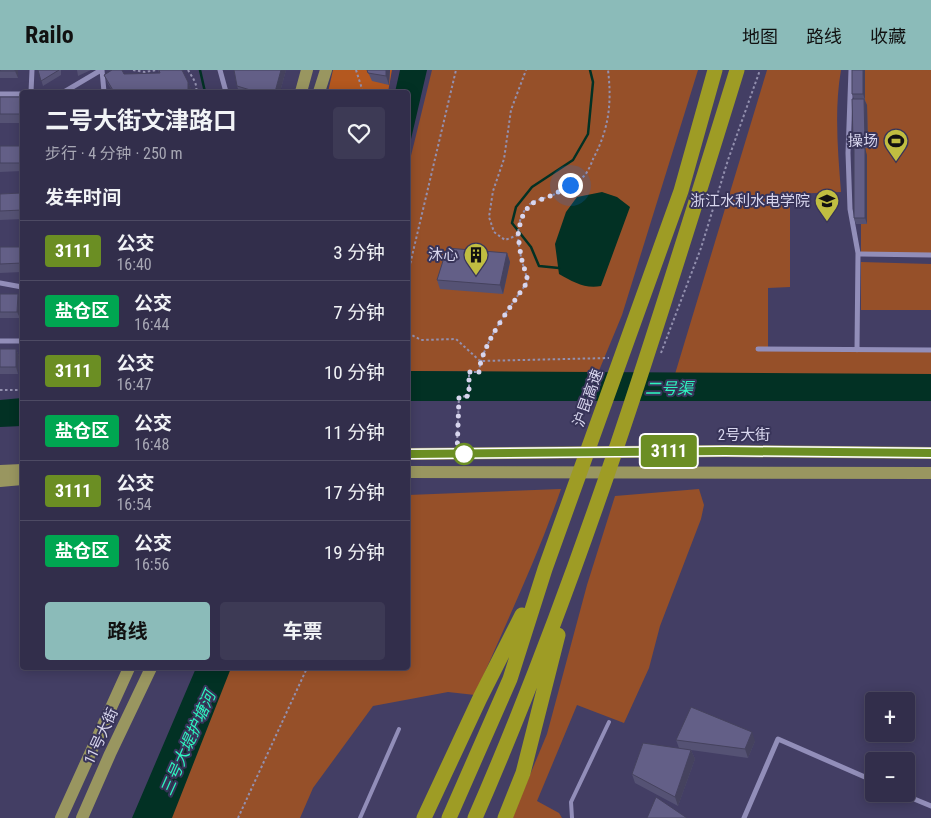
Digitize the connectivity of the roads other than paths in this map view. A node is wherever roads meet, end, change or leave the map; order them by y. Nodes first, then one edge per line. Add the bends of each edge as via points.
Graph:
1 (32, 70) edge
2 (102, 70) edge
3 (220, 70) edge
4 (307, 70) edge
5 (326, 70) edge
6 (716, 70) edge
7 (738, 70) edge
8 (851, 70) edge
9 (31, 90) edge
10 (67, 90) edge
11 (104, 90) edge
12 (225, 90) edge
13 (302, 90) edge
14 (320, 90) edge
15 (0, 94) edge
16 (20, 94) edge
17 (861, 254) dead end
18 (931, 255) edge
19 (0, 283) edge
20 (20, 287) edge
21 (20, 340) edge
22 (0, 341) edge
23 (758, 349) dead end
24 (857, 350) junction
25 (931, 350) edge
26 (931, 453) edge
27 (410, 454) edge
28 (20, 470) edge
29 (0, 471) edge
30 (410, 472) edge
31 (931, 473) edge
32 (20, 479) edge
33 (0, 481) edge
34 (577, 565) junction
35 (545, 569) junction
36 (128, 670) edge
37 (150, 670) edge
38 (609, 722) dead end
39 (399, 729) dead end
40 (865, 777) edge
41 (915, 799) edge
42 (931, 806) edge
43 (61, 818) edge
44 (82, 818) edge
45 (360, 818) edge
46 (424, 818) edge
47 (449, 818) edge
48 (475, 818) edge
49 (505, 818) edge
50 (572, 818) edge
51 (744, 818) edge

1 - 9 street
2 - 10 street
2 - 11 street
3 - 12 street
4 - 13 main road
5 - 14 main road
6 - 35 highway, 沪昆高速 via 681,191
7 - 34 highway
8 - 24 street via 848,153 850,209 858,253
15 - 16 street
17 - 18 street
19 - 20 street
21 - 22 street
23 - 24 street
24 - 25 street
26 - 27 main road, 2号大街
28 - 29 main road
30 - 31 main road
32 - 33 main road
34 - 48 highway
34 - 49 highway via 523,773
35 - 46 highway
35 - 47 highway, 沪昆高速 via 510,678
36 - 43 main road, 11号大街
37 - 44 main road, 11号大街
38 - 50 lane via 571,802
39 - 45 lane
40 - 51 street via 778,739
41 - 42 street

